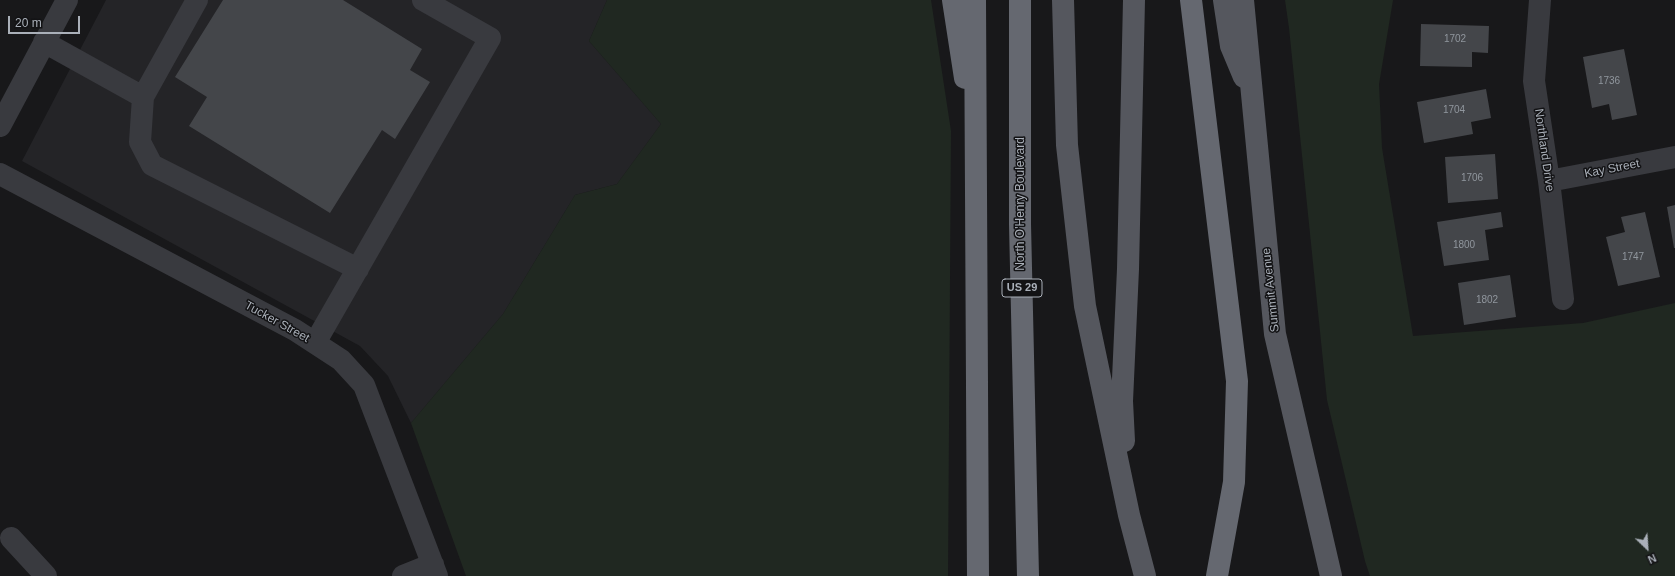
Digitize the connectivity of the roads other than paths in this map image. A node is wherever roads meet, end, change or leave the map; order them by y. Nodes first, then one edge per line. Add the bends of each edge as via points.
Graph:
1 (67, 0) edge
2 (197, 0) edge
3 (424, 0) edge
4 (953, 0) edge
5 (976, 0) edge
6 (1020, 0) edge
7 (1063, 0) edge
8 (1134, 0) edge
9 (1191, 0) edge
10 (1224, 0) edge
11 (1243, 0) edge
12 (1540, 0) edge
13 (44, 42) junction
14 (143, 97) junction
15 (1253, 99) junction
16 (0, 126) edge
17 (975, 149) junction
18 (1675, 157) edge
19 (0, 174) edge
20 (1549, 181) junction
21 (358, 269) junction
22 (1563, 299) dead end
23 (315, 343) junction
24 (1129, 515) junction
25 (11, 538) dead end
26 (435, 570) edge
27 (46, 576) edge
28 (403, 576) edge
29 (978, 576) edge
30 (1028, 576) edge
31 (1145, 576) edge
32 (1217, 576) edge
33 (1331, 576) edge

1 - 13 street
2 - 14 street
3 - 21 street via 490,38
4 - 17 highway
5 - 17 highway
6 - 30 highway, North O'Henry Boulevard / US 29 via 1021,232
7 - 24 main road via 1067,145 1085,306
8 - 24 main road via 1128,269 1122,401
9 - 32 highway via 1237,381 1234,482
10 - 15 main road via 1231,46
11 - 15 main road, Summit Avenue
12 - 20 street, Northland Drive via 1534,81
13 - 14 street
13 - 16 street
14 - 21 street via 140,142 152,165
15 - 33 main road, Summit Avenue via 1275,334
17 - 29 highway
18 - 20 street, Kay Street
19 - 23 street, Tucker Street
20 - 22 street, Northland Drive
21 - 23 street
23 - 26 street, Tucker Street via 341,360 364,385
24 - 31 main road
25 - 27 street
26 - 28 street

